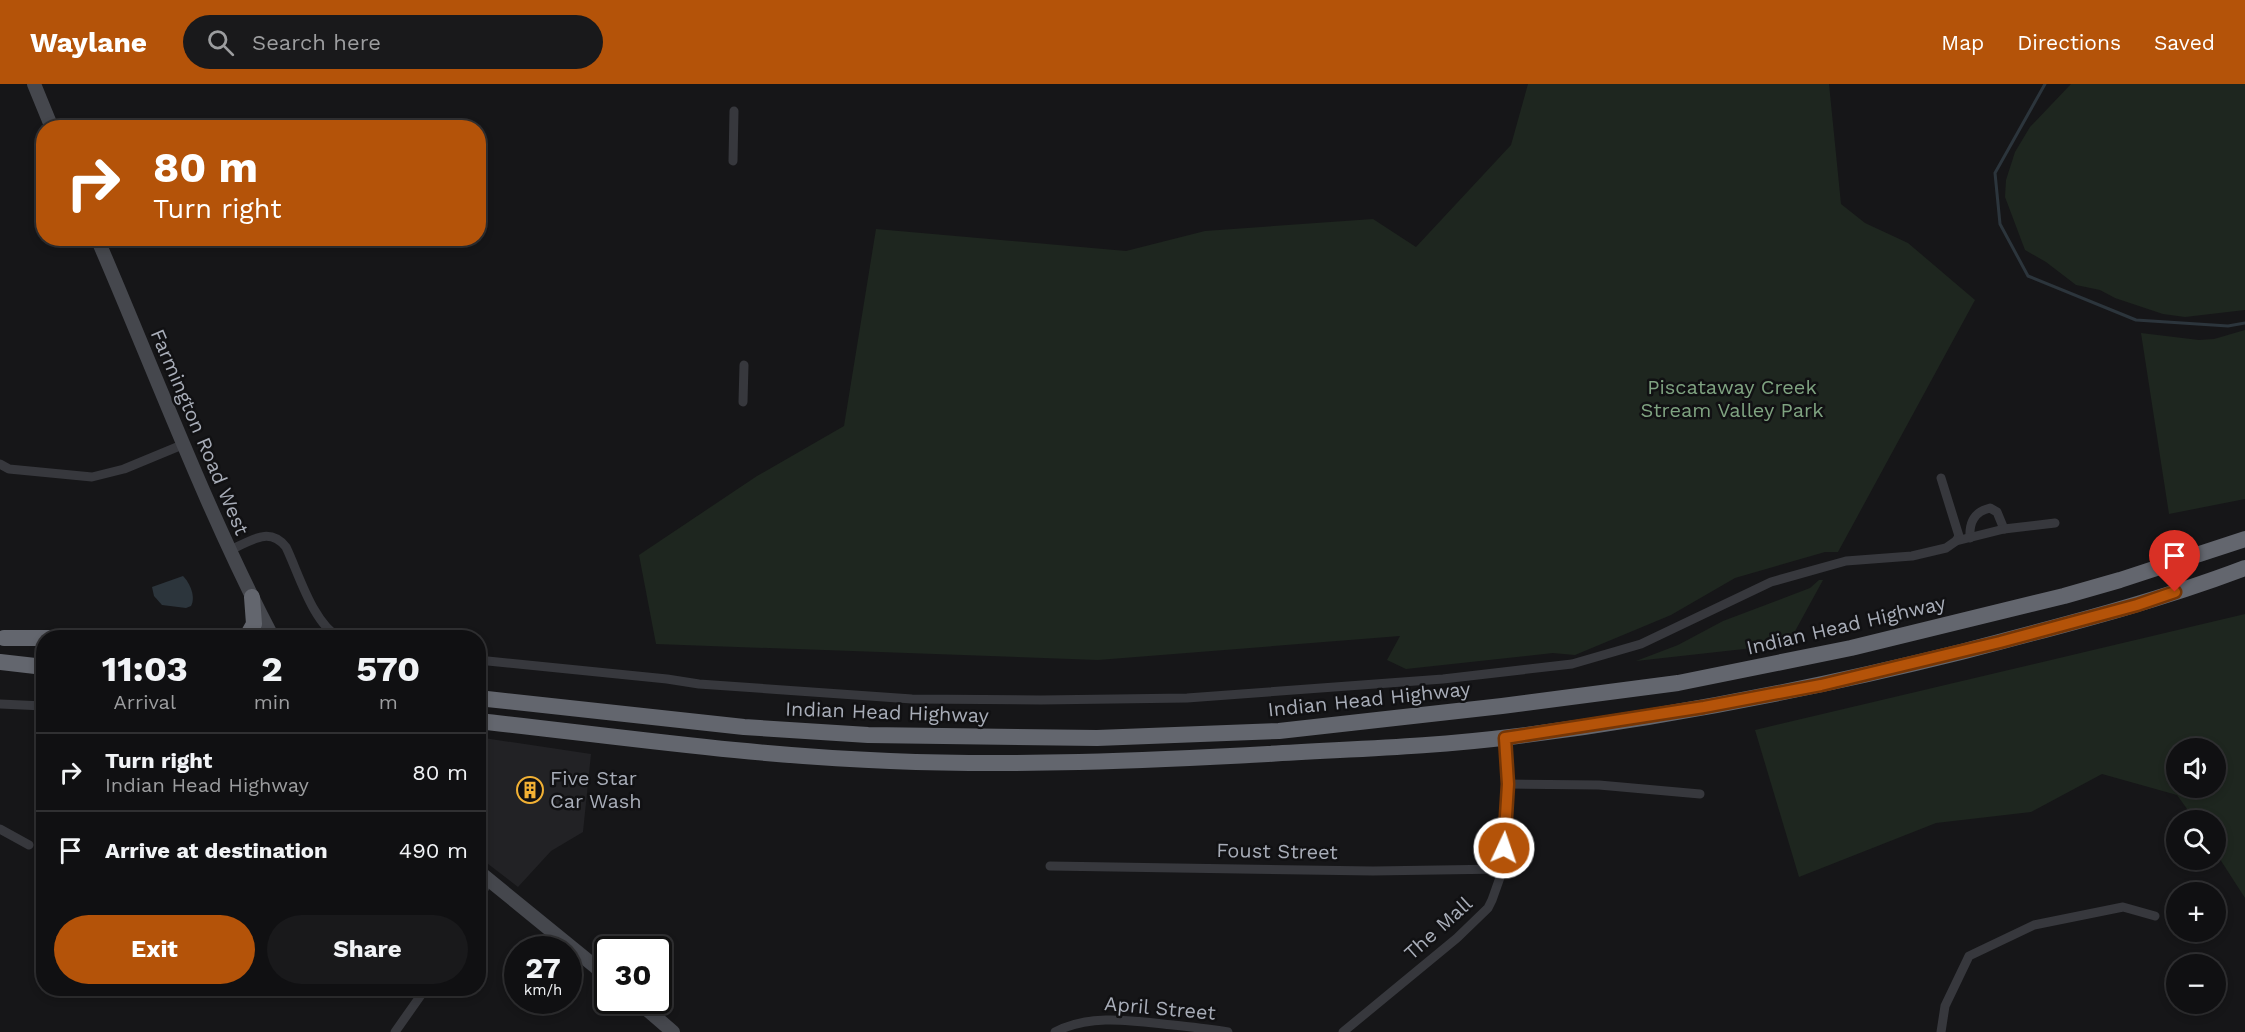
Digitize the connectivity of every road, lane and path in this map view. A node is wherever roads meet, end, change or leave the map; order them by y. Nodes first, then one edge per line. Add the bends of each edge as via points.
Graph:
1 (34, 84) edge
2 (734, 111) dead end
3 (49, 120) edge
4 (733, 161) dead end
5 (100, 246) edge
6 (744, 365) dead end
7 (743, 402) dead end
8 (182, 445) junction
9 (0, 464) edge
10 (1941, 478) dead end
11 (2055, 523) dead end
12 (2004, 529) junction
13 (1970, 538) junction
14 (2245, 539) edge
15 (1956, 541) junction
16 (230, 550) junction
17 (2245, 568) edge
18 (252, 597) junction
19 (251, 630) edge
20 (269, 630) edge
21 (328, 630) edge
22 (2, 637) edge
23 (36, 637) edge
24 (36, 641) edge
25 (486, 661) edge
26 (0, 662) edge
27 (36, 666) edge
28 (486, 699) edge
29 (0, 704) edge
30 (36, 706) edge
31 (486, 722) edge
32 (486, 727) edge
33 (542, 728) junction
34 (1505, 738) junction
35 (1508, 784) junction
36 (1700, 794) dead end
37 (0, 829) edge
38 (29, 844) dead end
39 (1050, 866) dead end
40 (1503, 869) junction
41 (486, 877) edge
42 (2155, 916) dead end
43 (594, 965) edge
44 (420, 996) edge
45 (652, 1014) edge
46 (395, 1032) edge
47 (673, 1032) edge
48 (1055, 1032) edge
49 (1228, 1032) edge
50 (1343, 1032) edge
51 (1941, 1032) edge

1 - 3 street
2 - 4 street
5 - 8 street, Farmington Road West
6 - 7 street
8 - 9 street via 124,469 92,477 9,469
8 - 16 street, Farmington Road West
10 - 15 street via 1959,536
11 - 12 street
12 - 13 street
12 - 13 street via 1997,512 1990,508 1973,517
13 - 15 street
14 - 28 highway, Indian Head Highway via 2064,596 1768,665 1678,683 1301,729 1097,738 868,735 744,727
15 - 25 street via 1946,548 1912,556 1846,561 1770,582 1641,644 1583,662 1373,685 1187,698 922,699 699,684
16 - 18 street, Farmington Road West
16 - 21 street via 261,537 279,538
17 - 34 highway via 2137,605 1882,671 1704,707
18 - 19 highway via 254,624
18 - 20 street, Farmington Road West
22 - 23 highway
22 - 24 highway
26 - 27 highway
29 - 30 street
31 - 33 highway
32 - 33 highway
33 - 34 highway via 680,745 901,762 1125,762
34 - 35 street, The Mall
35 - 36 street via 1599,785
35 - 40 street, The Mall
37 - 38 street
39 - 40 street, Foust Street
40 - 50 street, The Mall via 1492,900 1475,920
41 - 43 street
42 - 51 street via 2122,907 2034,925 1969,956 1945,1006
44 - 46 street
45 - 47 street
48 - 49 street, April Street via 1077,1023 1105,1020

